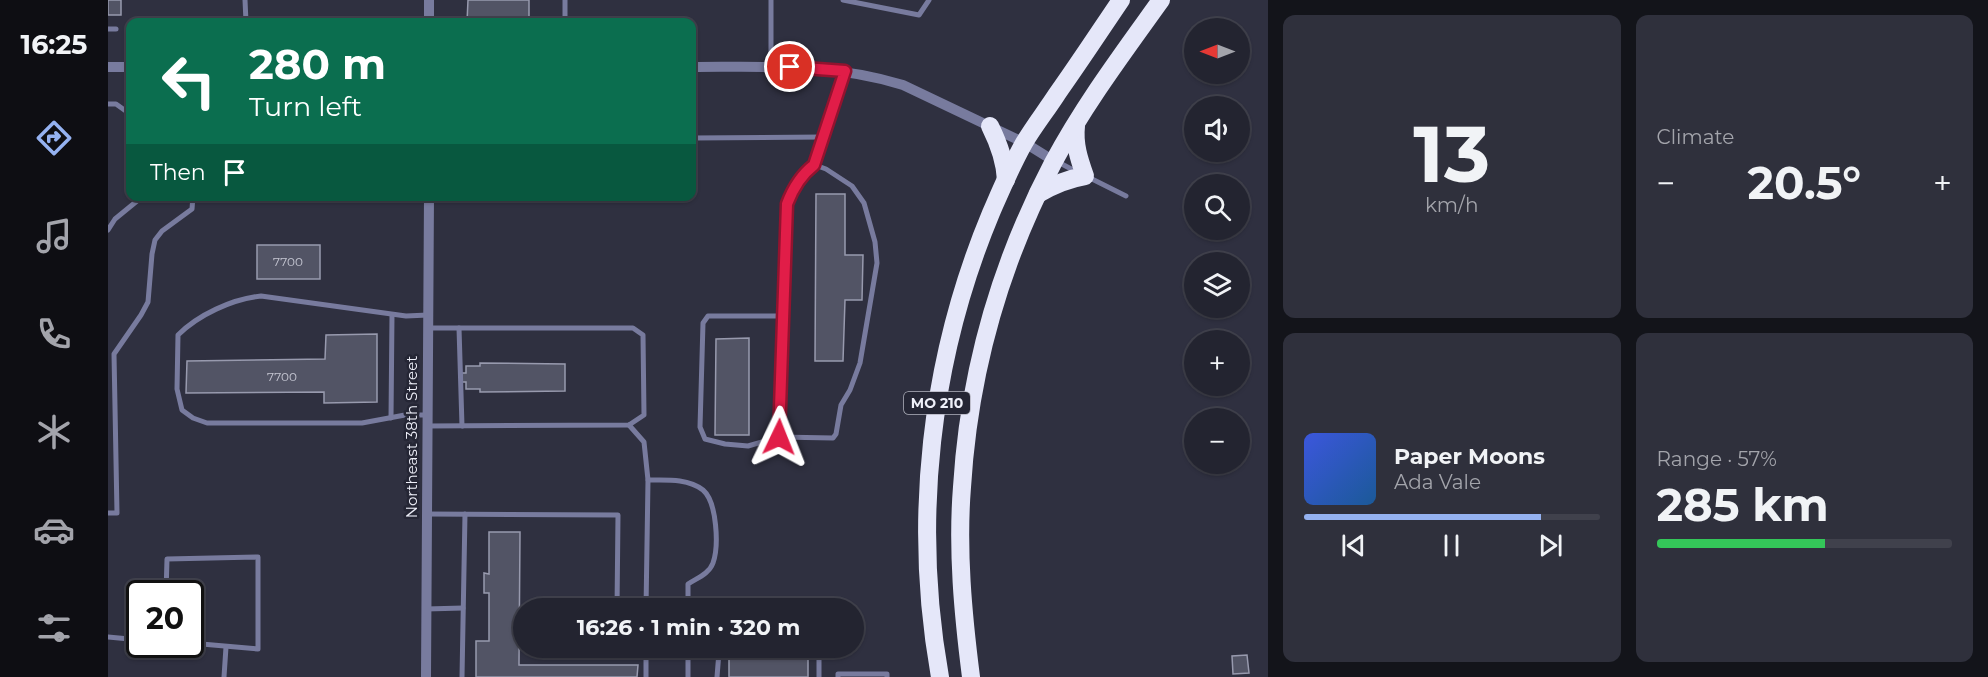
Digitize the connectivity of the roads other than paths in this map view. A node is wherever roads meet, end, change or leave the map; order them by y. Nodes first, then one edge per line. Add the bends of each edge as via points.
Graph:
1 (245, 0) edge
2 (429, 0) edge
3 (565, 0) edge
4 (771, 0) edge
5 (843, 0) edge
6 (929, 0) edge
7 (1121, 0) edge
8 (1161, 0) edge
9 (246, 18) edge
10 (429, 18) edge
11 (566, 18) edge
12 (108, 29) edge
13 (116, 29) dead end
14 (108, 67) edge
15 (126, 67) edge
16 (696, 67) edge
17 (771, 67) junction
18 (845, 71) junction
19 (108, 104) edge
20 (126, 111) edge
21 (1076, 125) junction
22 (990, 126) junction
23 (823, 137) junction
24 (696, 138) edge
25 (1024, 143) junction
26 (1054, 161) junction
27 (814, 165) junction
28 (1085, 176) junction
29 (1006, 180) junction
30 (1038, 194) junction
31 (1126, 196) dead end
32 (137, 201) edge
33 (193, 201) edge
34 (429, 201) edge
35 (108, 230) edge
36 (392, 315) junction
37 (428, 315) junction
38 (784, 316) junction
39 (428, 328) junction
40 (459, 328) junction
41 (111, 354) edge
42 (391, 418) junction
43 (428, 420) junction
44 (629, 424) junction
45 (462, 426) junction
46 (779, 437) junction
47 (648, 480) junction
48 (108, 513) edge
49 (427, 514) junction
50 (465, 514) junction
51 (166, 580) edge
52 (618, 598) edge
53 (646, 598) edge
54 (688, 598) edge
55 (463, 608) junction
56 (426, 609) junction
57 (108, 637) edge
58 (126, 639) edge
59 (204, 644) edge
60 (226, 646) junction
61 (646, 658) edge
62 (687, 658) edge
63 (719, 658) edge
64 (819, 658) edge
65 (224, 677) edge
66 (426, 677) edge
67 (462, 677) edge
68 (646, 677) edge
69 (688, 677) edge
70 (717, 677) edge
71 (819, 677) edge
72 (838, 677) edge
73 (887, 677) edge
74 (940, 677) edge
75 (971, 677) edge

1 - 9 lane
2 - 10 street
3 - 11 lane
4 - 17 lane
5 - 6 lane via 919,15
7 - 25 highway, MO 210
8 - 21 highway, MO 210
12 - 13 lane
14 - 15 street
16 - 17 street
17 - 18 street
18 - 22 street via 903,85
18 - 23 lane
19 - 20 lane
21 - 26 highway, MO 210
21 - 28 highway via 1075,139
22 - 25 street
22 - 29 highway via 999,145
23 - 24 lane
23 - 27 lane
25 - 26 street
25 - 29 highway, MO 210
26 - 28 lane
26 - 30 highway, MO 210
27 - 38 lane via 790,194 787,204
27 - 46 lane via 852,186 864,203 877,263 860,363 841,405 836,435
28 - 30 highway
28 - 31 lane
29 - 74 highway, MO 210 via 984,230 958,309 934,424 928,474 928,591
30 - 75 highway, MO 210 via 995,301 970,405 960,540
32 - 35 lane
33 - 41 lane via 192,209 155,240 148,302
34 - 37 street, Northeast 38th Street
36 - 37 lane
36 - 42 lane
36 - 42 lane via 250,297 190,323 178,335 177,389 183,410 207,423 362,423
37 - 39 street, Northeast 38th Street
38 - 46 lane
38 - 46 lane via 708,316 702,334 700,427 705,439 748,446
39 - 40 lane
39 - 43 street, Northeast 38th Street
40 - 44 lane via 633,328 643,334 644,415
40 - 45 lane
41 - 48 lane via 117,513
42 - 43 lane
43 - 45 lane
43 - 49 street, Northeast 38th Street
44 - 45 lane
44 - 47 lane via 644,442
47 - 53 lane
47 - 54 lane via 693,484 704,491 712,504 713,562 708,571 688,584
49 - 50 lane
49 - 56 street, Northeast 38th Street
50 - 52 lane via 618,514
50 - 55 lane
51 - 60 lane via 167,558 258,557 258,650
55 - 56 lane
55 - 67 lane
56 - 66 street, Northeast 38th Street
57 - 58 lane
59 - 60 lane
60 - 65 lane
61 - 68 lane
62 - 69 lane
63 - 70 lane
64 - 71 lane
72 - 73 lane via 837,674

